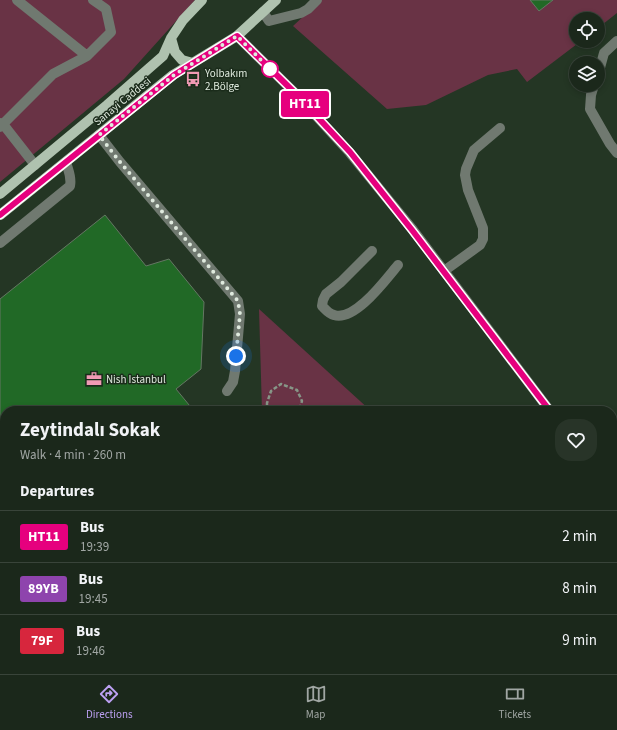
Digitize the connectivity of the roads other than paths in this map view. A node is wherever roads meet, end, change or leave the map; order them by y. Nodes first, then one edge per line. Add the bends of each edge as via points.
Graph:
1 (17, 0) edge
2 (94, 0) edge
3 (202, 0) edge
4 (266, 0) edge
5 (276, 0) edge
6 (317, 0) edge
7 (263, 12) junction
8 (237, 36) junction
9 (171, 38) junction
10 (617, 41) edge
11 (87, 56) junction
12 (603, 56) edge
13 (193, 63) junction
14 (592, 92) edge
15 (107, 106) junction
16 (118, 119) junction
17 (1, 125) edge
18 (500, 128) dead end
19 (99, 135) junction
20 (617, 152) edge
21 (66, 162) junction
22 (35, 165) junction
23 (0, 194) edge
24 (0, 215) edge
25 (0, 243) edge
26 (372, 251) dead end
27 (398, 265) dead end
28 (444, 271) junction
29 (228, 391) dead end
30 (546, 406) edge

1 - 11 street
2 - 11 street via 106,10 111,32
3 - 9 main road, Sanayi Caddesi via 183,20
4 - 7 main road
5 - 7 main road, Sanayi Caddesi
6 - 7 street via 301,13 269,21
7 - 8 main road, Sanayi Caddesi
8 - 13 main road, Sanayi Caddesi
8 - 28 street via 350,152
9 - 13 main road via 175,52 182,60
9 - 15 main road, Sanayi Caddesi via 163,56
10 - 12 street
11 - 17 street via 53,74
13 - 16 main road, Sanayi Caddesi
14 - 20 street via 590,109
15 - 16 main road
15 - 22 main road, Sanayi Caddesi
16 - 19 main road, Sanayi Caddesi
17 - 22 street
18 - 28 street via 474,150 465,175 483,228 483,239 480,245
19 - 21 main road, Sanayi Caddesi
19 - 29 street via 238,301 240,314 235,372
21 - 24 main road, Sanayi Caddesi
21 - 25 street via 70,186
22 - 23 main road, Sanayi Caddesi
26 - 27 street via 326,294 322,306 328,312 342,316 355,310
28 - 30 street

